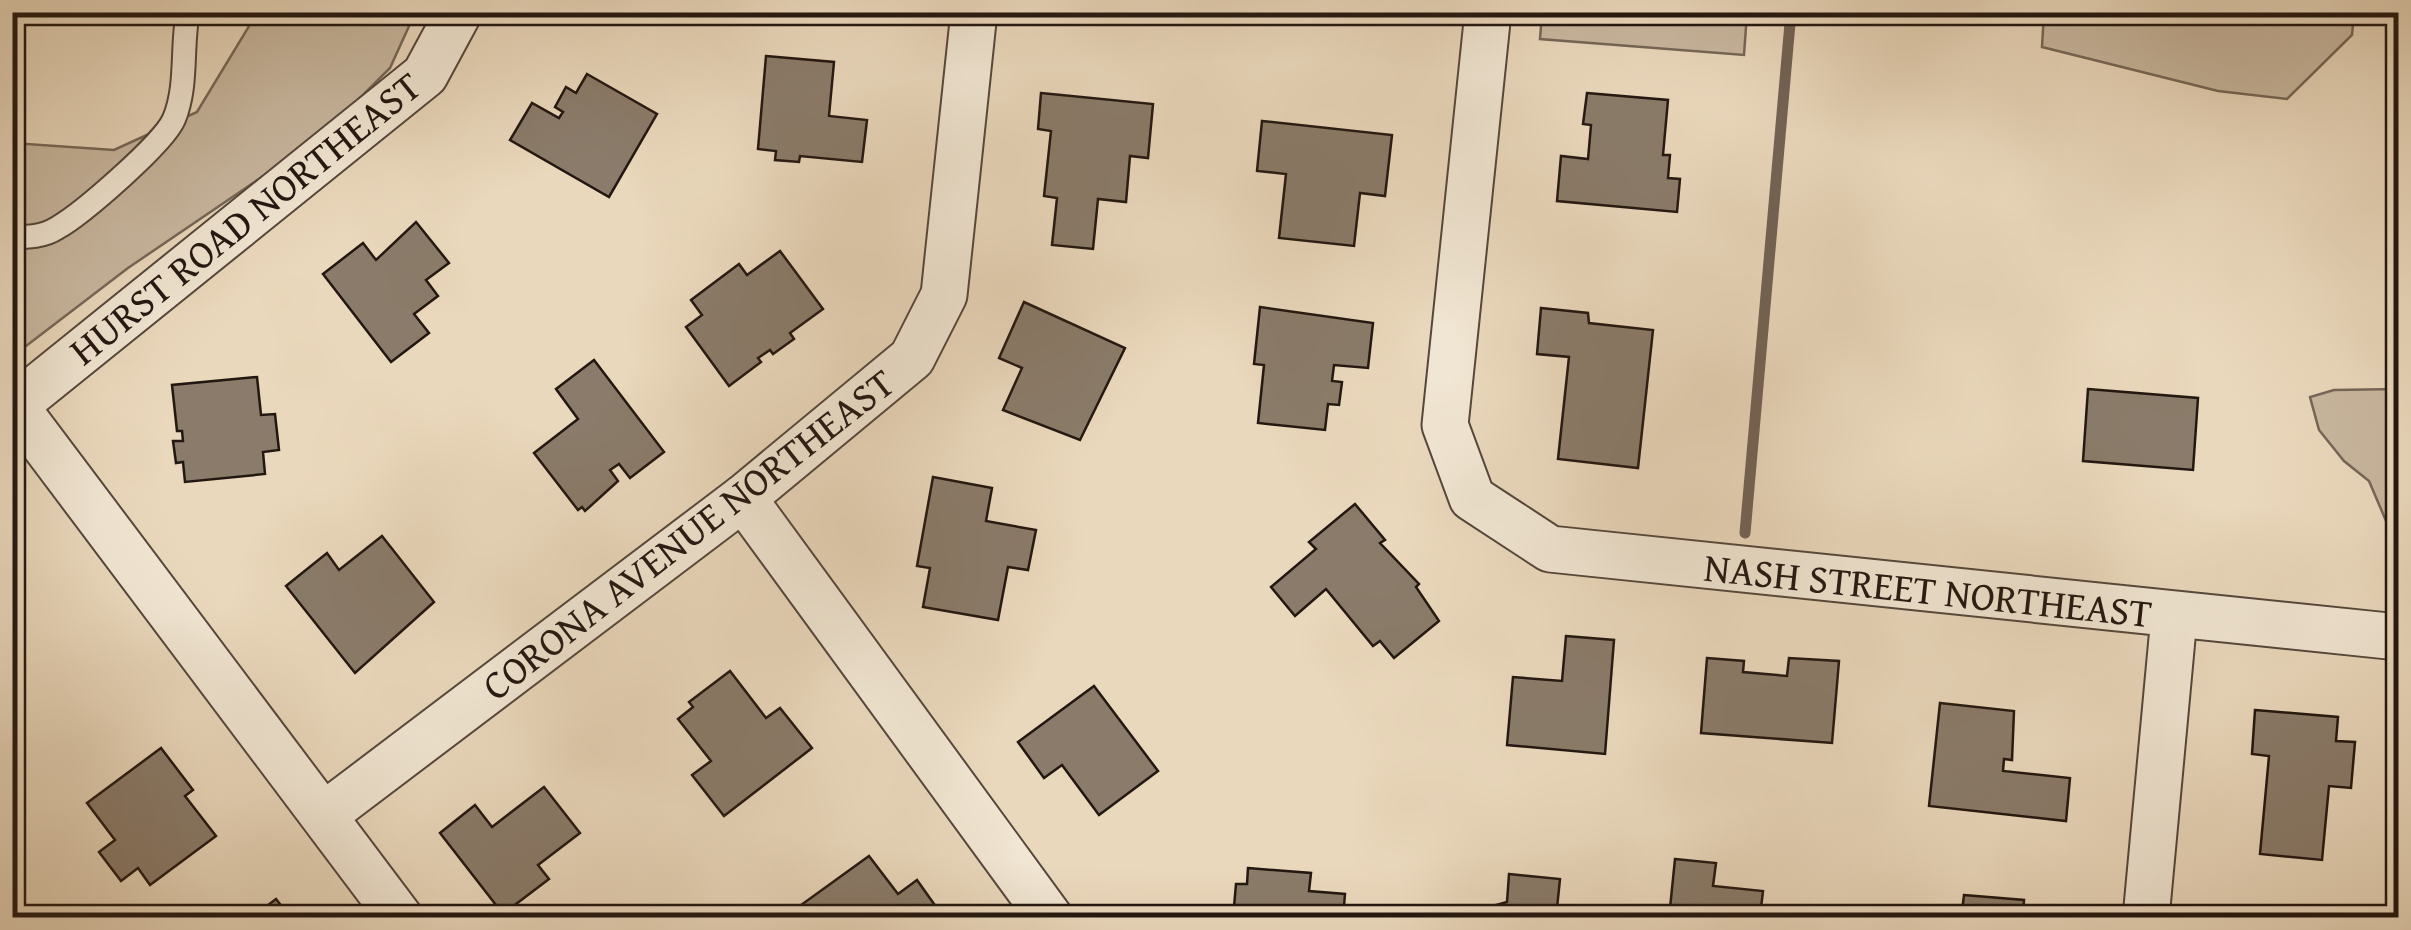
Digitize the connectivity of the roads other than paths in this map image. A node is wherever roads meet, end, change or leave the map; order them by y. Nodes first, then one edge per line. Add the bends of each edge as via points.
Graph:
1 (188, 12) edge
2 (459, 12) edge
3 (974, 12) edge
4 (1488, 12) edge
5 (12, 237) edge
6 (13, 406) edge
7 (744, 498) junction
8 (2174, 617) junction
9 (2398, 637) edge
10 (324, 815) junction
11 (400, 918) edge
12 (1050, 918) edge
13 (2146, 918) edge

1 - 5 lane via 173,122 152,148 57,228
2 - 6 street, HURST ROAD NORTHEAST via 425,75
3 - 7 street, CORONA AVENUE NORTHEAST via 944,296 912,358
4 - 8 street, NASH STREET NORTHEAST via 1446,424 1472,498 1550,549
6 - 10 street
7 - 10 street, CORONA AVENUE NORTHEAST
7 - 12 street
8 - 9 street, NASH STREET NORTHEAST
8 - 13 street
10 - 11 street

